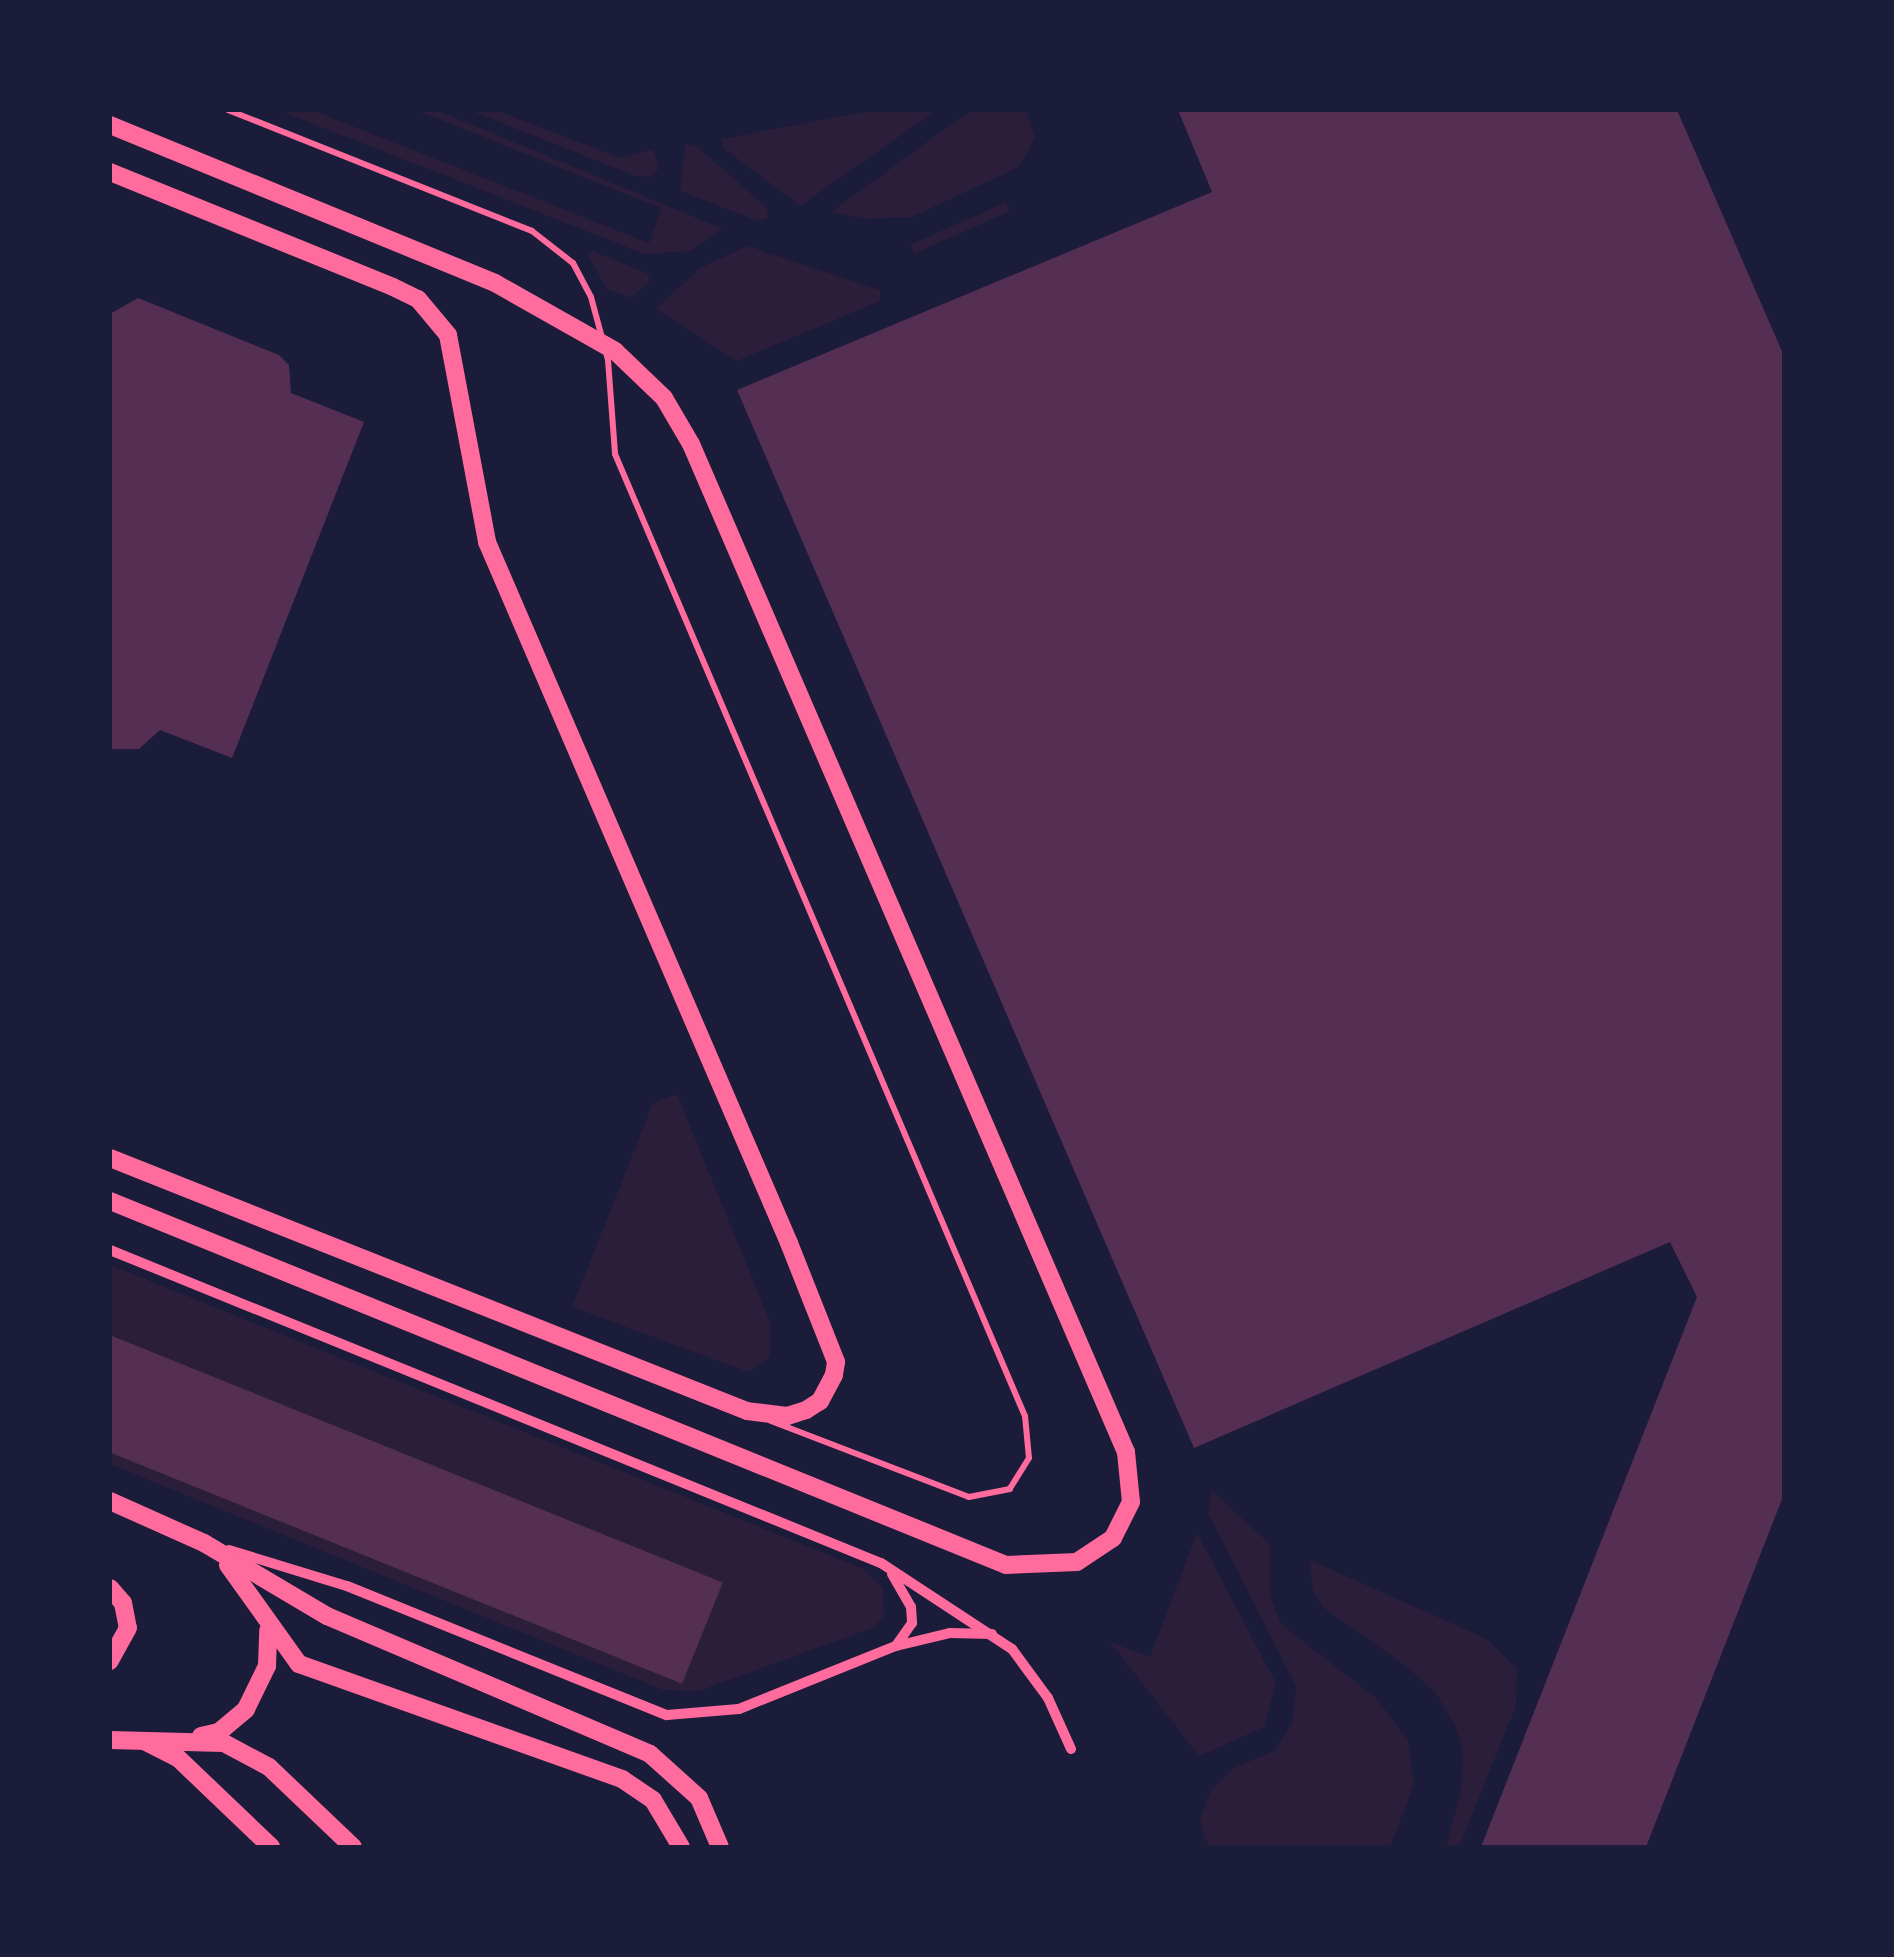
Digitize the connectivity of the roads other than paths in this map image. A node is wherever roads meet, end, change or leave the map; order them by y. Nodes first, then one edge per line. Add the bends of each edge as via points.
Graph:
1 (228, 110) edge
2 (110, 125) edge
3 (110, 172) edge
4 (110, 1158) edge
5 (110, 1200) edge
6 (110, 1250) edge
7 (747, 1412) junction
8 (110, 1501) edge
9 (204, 1543) junction
10 (881, 1563) junction
11 (110, 1588) edge
12 (266, 1625) junction
13 (998, 1636) junction
14 (896, 1646) junction
15 (110, 1662) edge
16 (197, 1737) junction
17 (118, 1740) edge
18 (1071, 1748) dead end
19 (271, 1847) edge
20 (354, 1847) edge
21 (681, 1847) edge
22 (720, 1847) edge

1 - 7 lane via 532,231 584,280 608,360 615,454 1025,1416 1029,1458 1010,1490 970,1497
2 - 5 main road via 495,282 615,351 664,398 692,444 1126,1452 1131,1502 1112,1538 1088,1556 1056,1568 1006,1565
3 - 7 main road via 393,286 418,299 448,335 487,542 836,1362 829,1388 806,1410 787,1416
4 - 7 main road
6 - 10 street
8 - 9 main road
9 - 12 main road via 249,1589
9 - 14 street via 347,1586 667,1715 740,1709
9 - 22 main road via 327,1616 650,1754 699,1798
10 - 13 street
10 - 14 street via 911,1607 912,1623
11 - 15 main road via 124,1604 128,1628
12 - 16 main road via 270,1648 260,1687 233,1723
12 - 21 main road via 286,1653 314,1672 474,1721 638,1787 666,1816
13 - 14 street via 950,1632
13 - 18 street via 1033,1673
16 - 17 main road
16 - 20 main road via 224,1742 269,1767
17 - 19 main road via 167,1750

